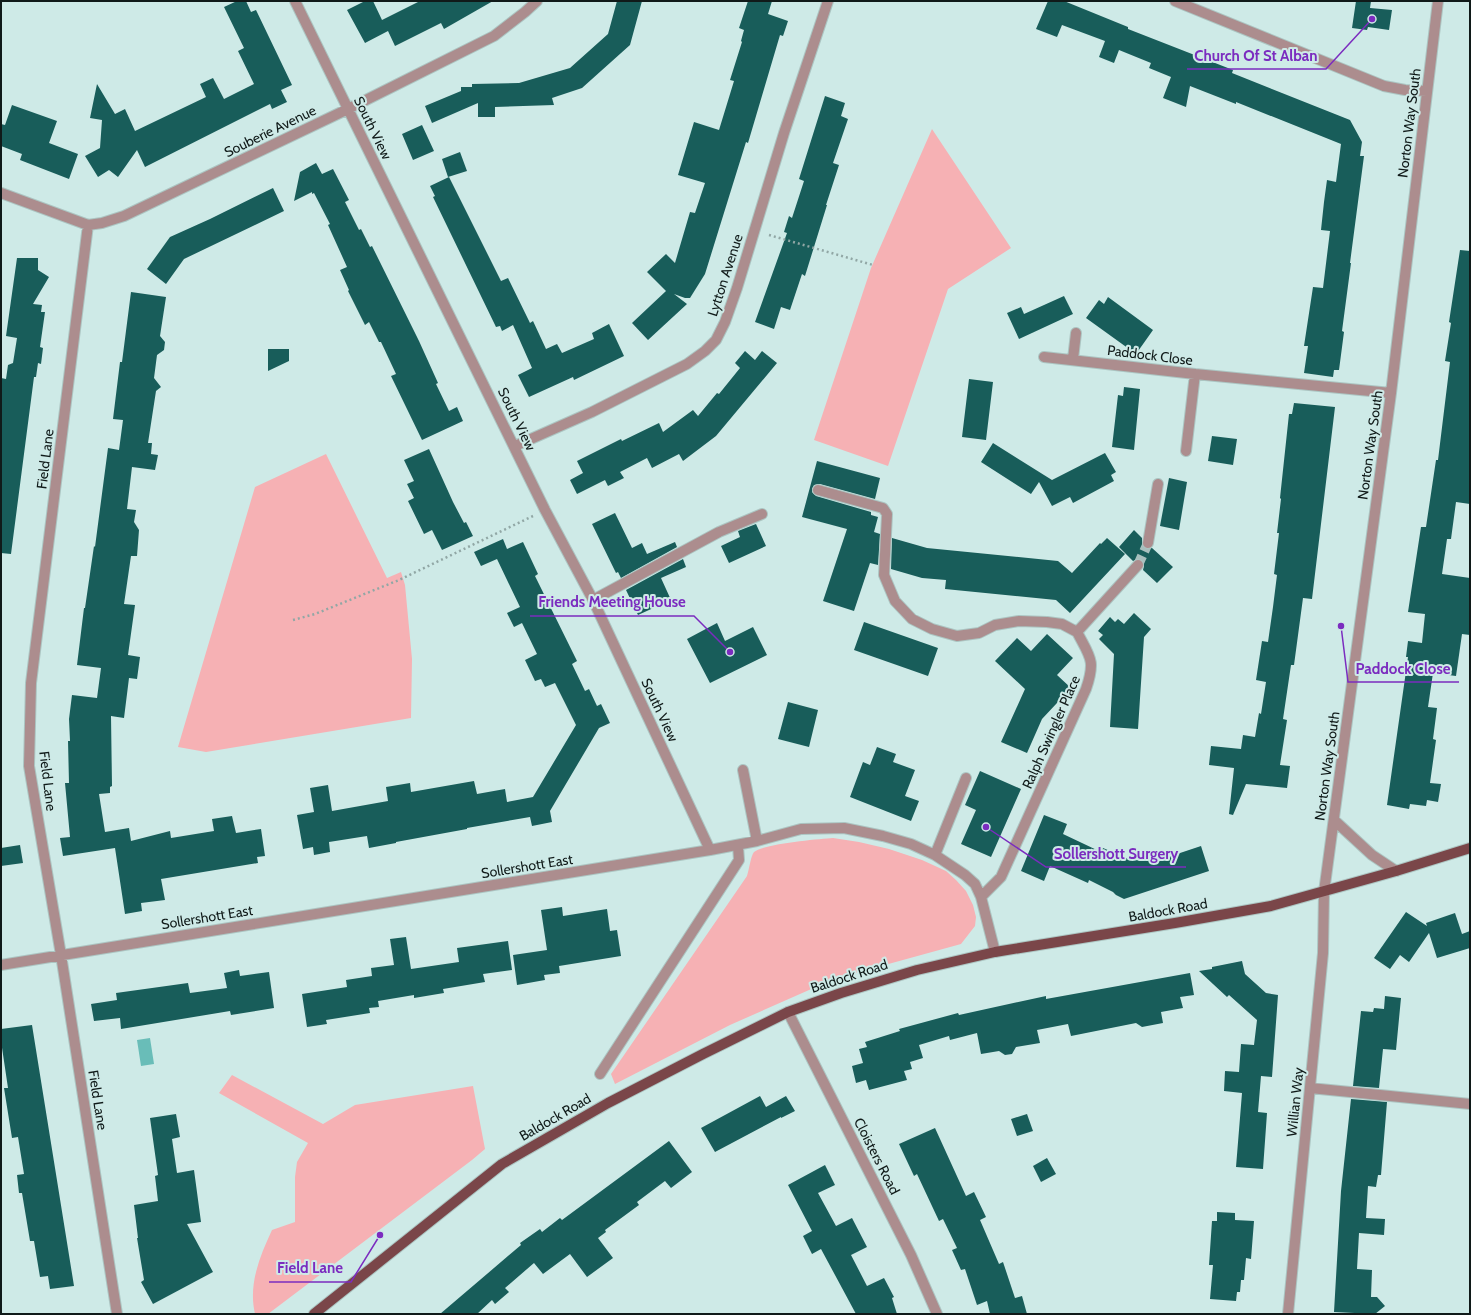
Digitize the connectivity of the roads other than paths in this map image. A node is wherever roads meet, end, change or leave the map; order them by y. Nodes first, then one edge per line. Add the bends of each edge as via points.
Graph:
1 (295, 1) edge
2 (537, 1) edge
3 (828, 1) edge
4 (1175, 1) edge
5 (1438, 1) edge
6 (1427, 91) junction
7 (348, 109) junction
8 (1, 193) edge
9 (88, 225) junction
10 (1076, 333) dead end
11 (1044, 357) dead end
12 (1073, 359) junction
13 (1195, 374) junction
14 (1391, 393) junction
15 (515, 446) junction
16 (1186, 451) dead end
17 (1158, 484) dead end
18 (818, 490) dead end
19 (762, 514) dead end
20 (1148, 543) tunnel mouth
21 (1138, 566) tunnel mouth
22 (593, 600) junction
23 (1077, 632) junction
24 (742, 770) dead end
25 (966, 778) dead end
26 (1334, 820) junction
27 (757, 841) junction
28 (738, 846) junction
29 (1470, 848) edge
30 (710, 850) junction
31 (935, 855) junction
32 (1396, 871) junction
33 (1324, 892) junction
34 (981, 898) junction
35 (995, 952) junction
36 (61, 955) junction
37 (1, 965) edge
38 (788, 1012) junction
39 (600, 1074) dead end
40 (1310, 1088) junction
41 (1470, 1104) edge
42 (117, 1314) edge
43 (314, 1314) edge
44 (937, 1314) edge
45 (1288, 1314) edge

1 - 7 street, South View
2 - 7 street, Souberie Avenue via 494,36
3 - 15 street, Lytton Avenue via 725,322 716,340 687,364 592,412
4 - 6 street via 1384,86
5 - 6 street, Norton Way South
6 - 14 street, Norton Way South
7 - 9 street, Souberie Avenue via 124,216
7 - 15 street, South View
8 - 9 street
9 - 36 street, Field Lane via 30,683 29,766
10 - 12 street
11 - 12 street, Paddock Close
12 - 13 street, Paddock Close
13 - 14 street, Paddock Close
13 - 16 street
14 - 26 street, Norton Way South
15 - 22 street, South View
17 - 20 street
18 - 23 street via 883,508 887,514 884,575 895,601 912,619 932,629 957,636 979,633 995,625 1019,621 1062,624
19 - 22 street via 719,532
21 - 23 street
22 - 30 street, South View
23 - 34 street, Ralph Swingler Place via 1091,658 1092,673 1001,877
24 - 27 street
25 - 31 street
26 - 32 street via 1372,855
26 - 33 street, Norton Way South
27 - 28 street, Sollershott East
27 - 31 street, Sollershott East via 801,829 844,828 911,844
28 - 30 street, Sollershott East
28 - 39 street via 738,860
29 - 32 main road, Baldock Road
30 - 36 street, Sollershott East
31 - 34 street, Sollershott East via 970,879
32 - 33 main road, Baldock Road
33 - 35 main road, Baldock Road via 1271,906 1175,924
33 - 40 street, Willian Way via 1323,953
34 - 35 street, Sollershott East
35 - 38 main road, Baldock Road via 917,970
36 - 37 street, Sollershott East
36 - 42 street, Field Lane
38 - 43 main road, Baldock Road via 608,1103 502,1164
38 - 44 street, Cloisters Road via 911,1255
40 - 41 street
40 - 45 street, Willian Way

